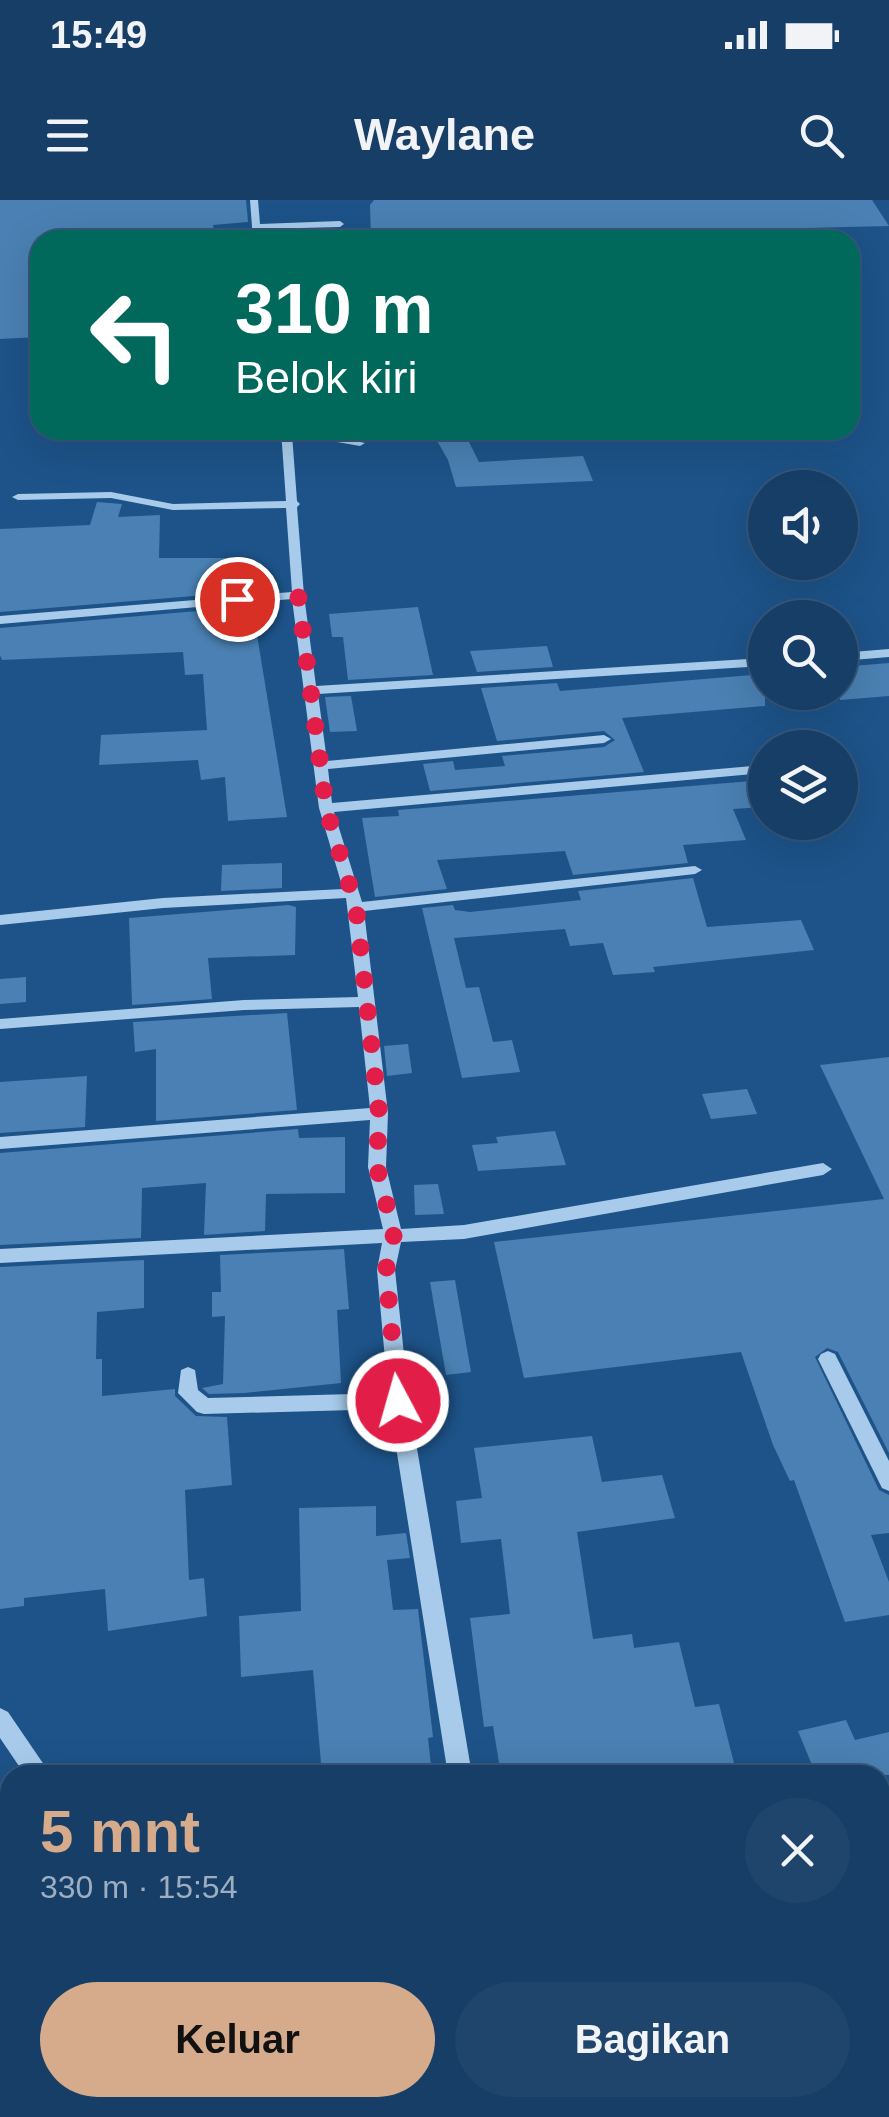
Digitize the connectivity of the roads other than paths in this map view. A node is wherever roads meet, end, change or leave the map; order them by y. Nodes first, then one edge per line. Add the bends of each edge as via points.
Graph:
1 (254, 200) edge
2 (340, 224) dead end
3 (256, 227) junction
4 (256, 230) edge
5 (287, 440) edge
6 (343, 440) edge
7 (360, 443) dead end
8 (18, 497) dead end
9 (294, 504) junction
10 (298, 594) junction
11 (0, 620) edge
12 (889, 653) edge
13 (858, 655) edge
14 (748, 663) edge
15 (312, 690) junction
16 (604, 739) dead end
17 (321, 766) junction
18 (748, 771) edge
19 (326, 808) junction
20 (695, 870) dead end
21 (354, 900) junction
22 (0, 920) edge
23 (364, 1002) junction
24 (0, 1024) edge
25 (379, 1112) junction
26 (0, 1143) edge
27 (823, 1169) dead end
28 (394, 1234) junction
29 (0, 1256) edge
30 (828, 1358) dead end
31 (188, 1375) dead end
32 (398, 1401) junction
33 (889, 1482) edge
34 (0, 1719) edge
35 (33, 1765) edge
36 (458, 1765) edge

1 - 3 street
2 - 3 street
3 - 4 street
5 - 9 street
6 - 7 street
8 - 9 street via 115,495 173,507
9 - 10 street
10 - 11 street
10 - 15 street
12 - 13 street
14 - 15 street
15 - 17 street
16 - 17 street
17 - 19 street
18 - 19 street
19 - 21 street
20 - 21 street
21 - 22 street via 163,903
21 - 23 street
23 - 24 street
23 - 25 street
25 - 26 street
25 - 28 street via 377,1167
27 - 28 street via 464,1232
28 - 29 street
28 - 32 street via 386,1270
30 - 33 street
31 - 32 street via 188,1393 204,1406
32 - 36 street
34 - 35 street

